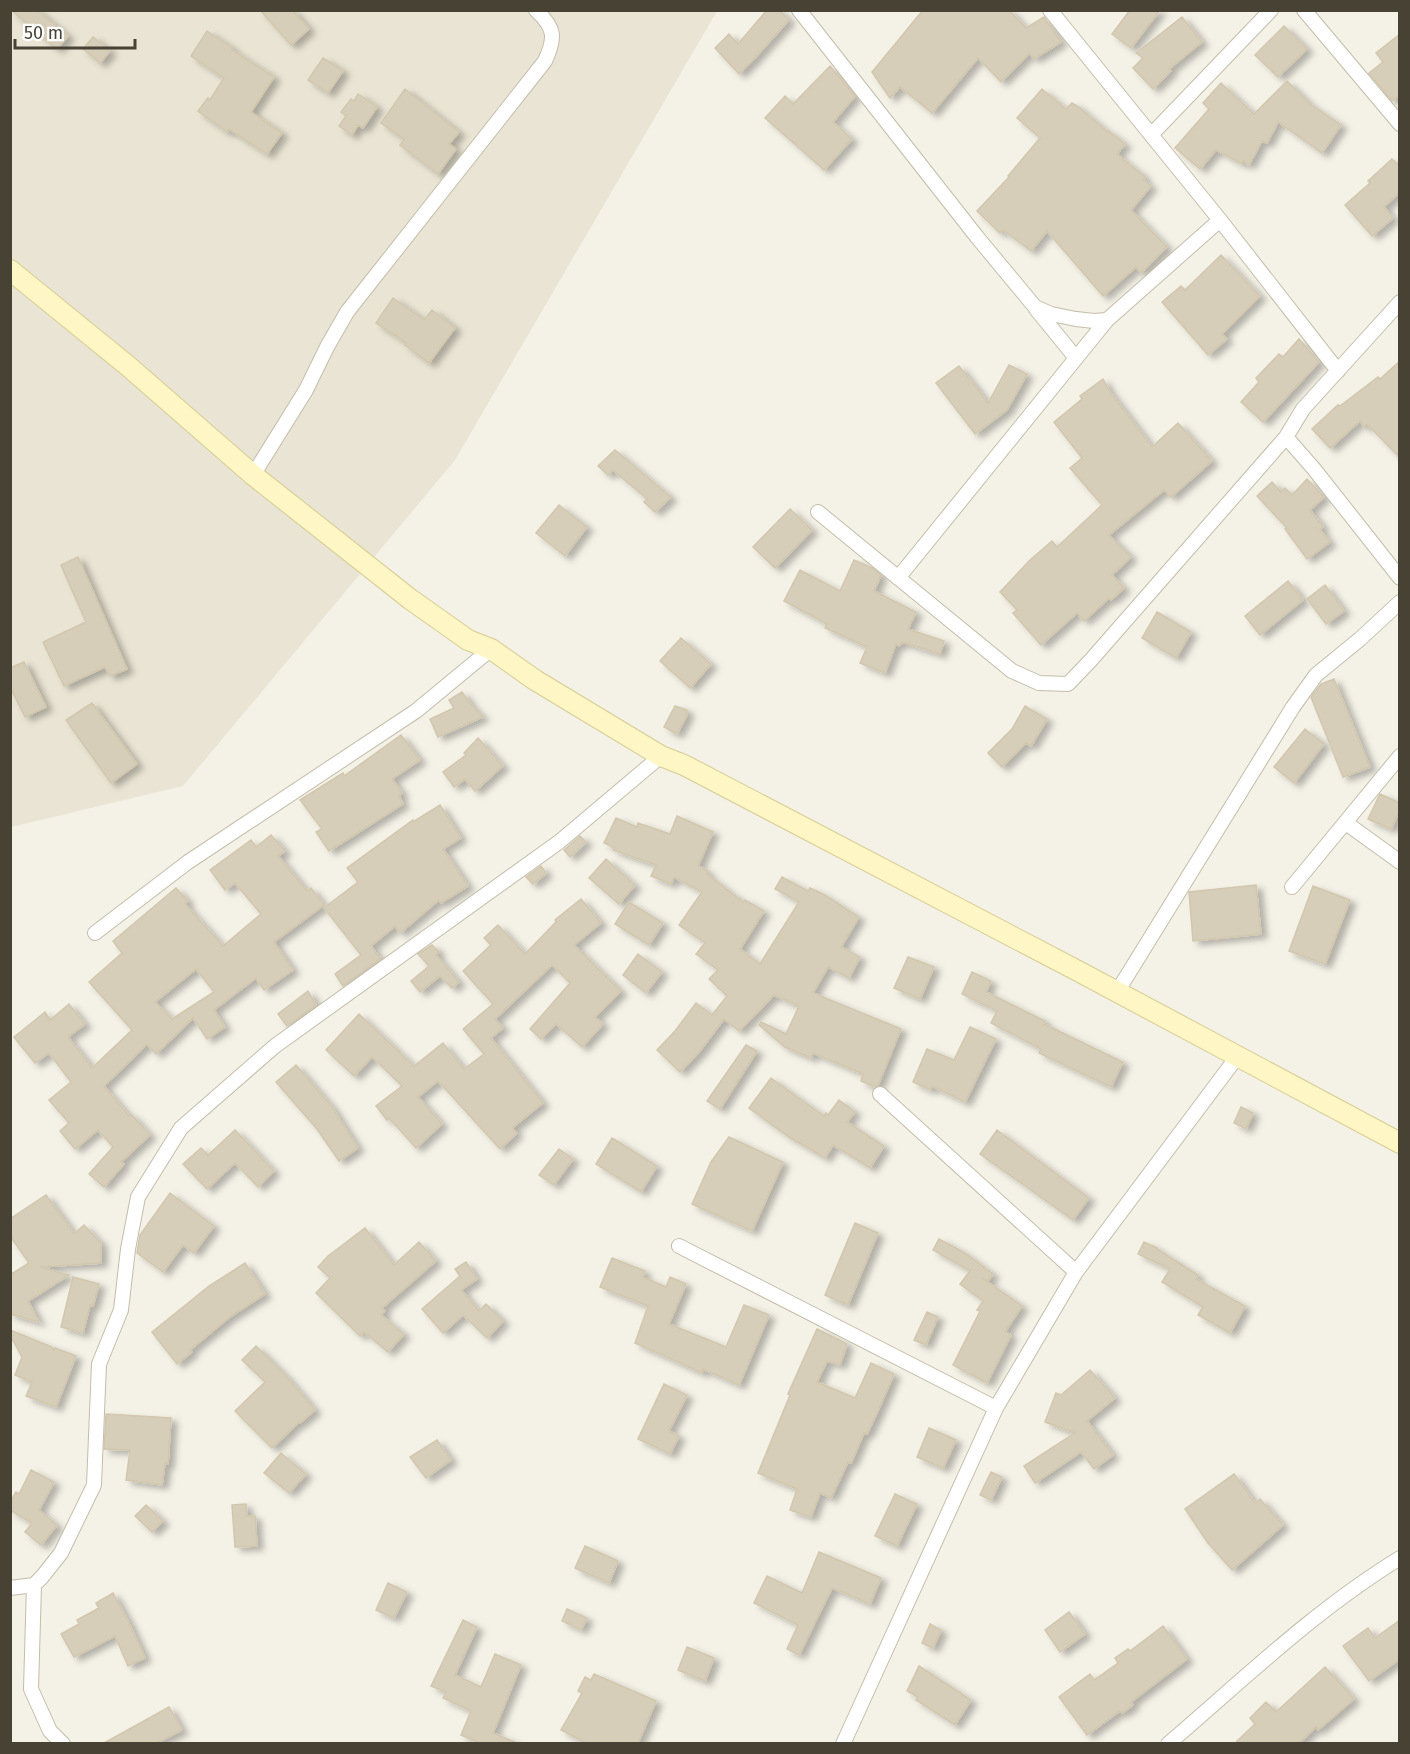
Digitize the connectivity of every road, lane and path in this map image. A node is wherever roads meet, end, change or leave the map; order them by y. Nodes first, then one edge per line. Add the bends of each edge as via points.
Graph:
1 (536, 10) edge
2 (799, 10) edge
3 (1050, 10) edge
4 (1271, 10) edge
5 (1304, 10) edge
6 (1400, 124) edge
7 (1151, 135) junction
8 (1220, 220) junction
9 (10, 270) edge
10 (1400, 302) edge
11 (1035, 307) junction
12 (1107, 320) junction
13 (1076, 358) junction
14 (1338, 371) junction
15 (1286, 437) junction
16 (253, 474) junction
17 (818, 513) dead end
18 (898, 578) junction
19 (1400, 578) edge
20 (1400, 602) edge
21 (491, 649) junction
22 (661, 756) junction
23 (1400, 756) edge
24 (1346, 823) junction
25 (1400, 862) edge
26 (1292, 887) dead end
27 (95, 933) dead end
28 (1117, 992) junction
29 (1237, 1057) junction
30 (880, 1094) dead end
31 (1400, 1143) edge
32 (679, 1246) dead end
33 (1076, 1272) junction
34 (996, 1408) junction
35 (1400, 1558) edge
36 (34, 1585) junction
37 (10, 1588) edge
38 (63, 1743) edge
39 (843, 1743) edge
40 (1168, 1743) edge

1 - 16 street via 549,23 553,36 545,61 347,312 306,390
2 - 11 street
3 - 7 street
4 - 7 street
5 - 6 street
7 - 8 street
8 - 12 street
8 - 14 street
9 - 16 main road
10 - 14 street
11 - 12 street via 1076,319
11 - 13 street
12 - 13 street
13 - 18 street
14 - 15 street via 1303,409
15 - 18 street via 1068,684 1039,683 1012,671
15 - 19 street
16 - 21 main road via 410,599 468,640
17 - 18 street
20 - 28 street via 1316,675
21 - 22 main road
21 - 27 street via 417,711 188,862
22 - 28 main road
22 - 36 street via 559,842 275,1046 181,1128 138,1197 121,1310 99,1364 94,1485 61,1553
23 - 24 street
24 - 25 street
24 - 26 street
28 - 29 main road
29 - 31 main road
29 - 33 street
30 - 33 street
32 - 34 street
33 - 34 street
34 - 39 street
35 - 40 street via 1361,1582 1285,1642
36 - 37 street
36 - 38 street via 31,1689 50,1731

